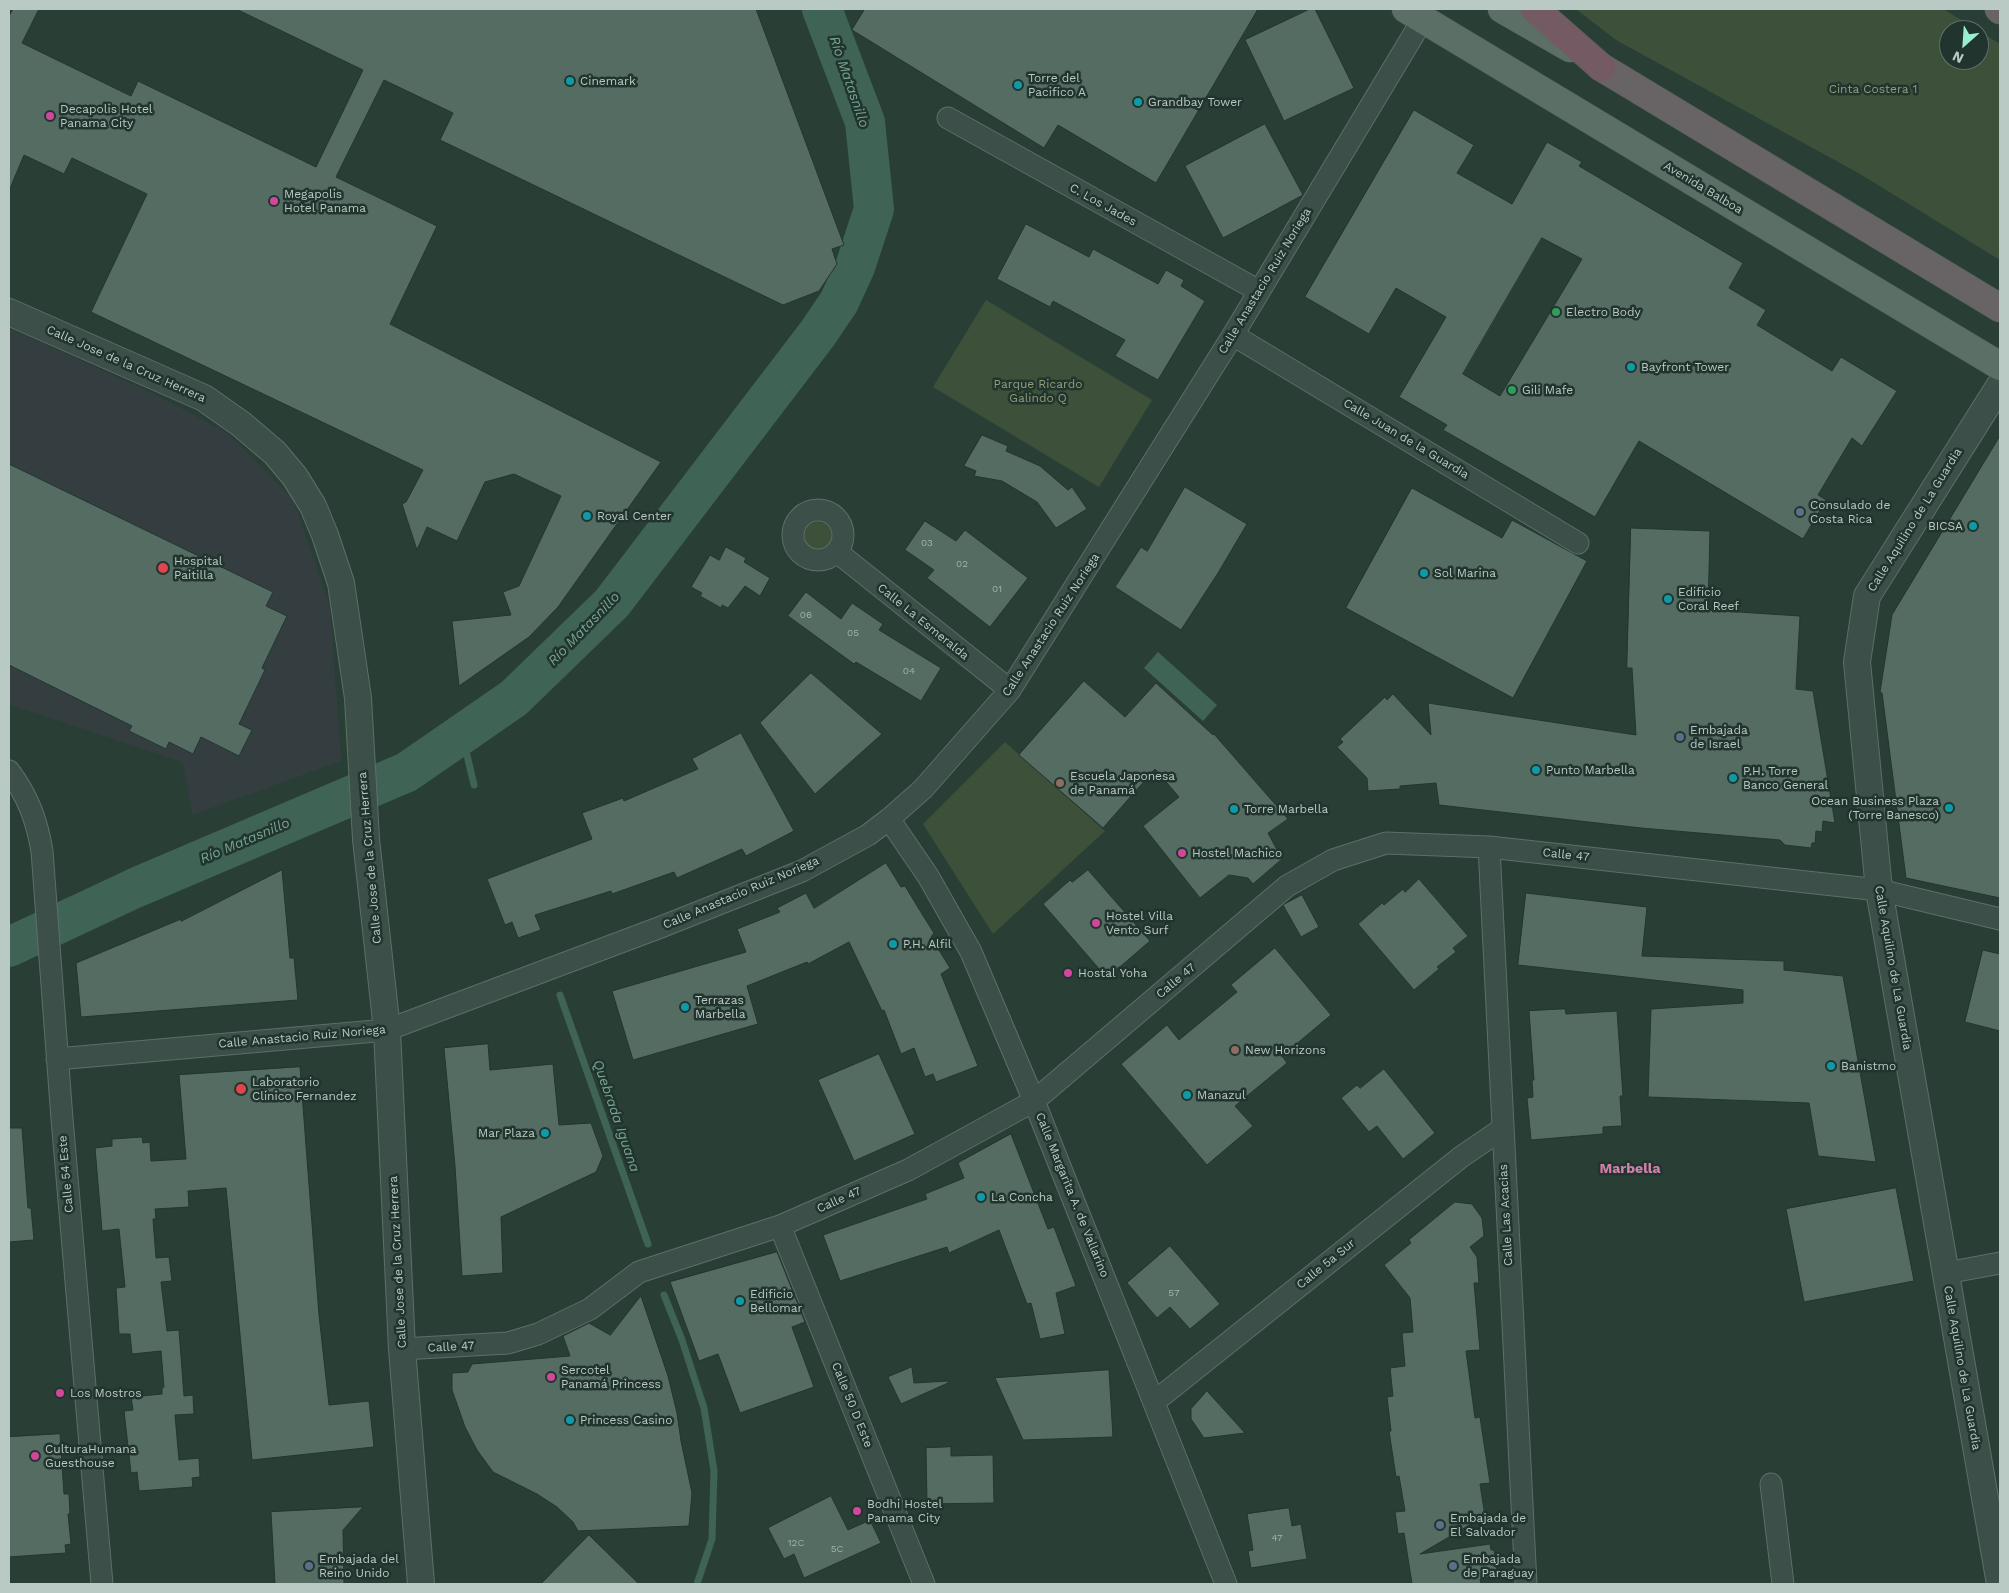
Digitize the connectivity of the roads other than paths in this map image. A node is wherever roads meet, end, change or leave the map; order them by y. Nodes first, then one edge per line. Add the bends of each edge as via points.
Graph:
1 (1502, 9) edge
2 (1535, 9) edge
3 (1414, 14) edge
4 (1601, 67) junction
5 (948, 118) dead end
6 (1259, 291) junction
7 (2000, 308) edge
8 (9, 312) edge
9 (1233, 335) junction
10 (2000, 366) edge
11 (2000, 386) edge
12 (1578, 544) dead end
13 (837, 552) dead end
14 (1010, 690) junction
15 (9, 772) edge
16 (889, 819) junction
17 (1489, 847) junction
18 (1879, 890) junction
19 (2000, 919) edge
20 (387, 1030) junction
21 (57, 1059) junction
22 (1034, 1101) junction
23 (1502, 1130) junction
24 (780, 1226) junction
25 (2000, 1264) edge
26 (1946, 1273) junction
27 (402, 1349) junction
28 (1154, 1402) junction
29 (1771, 1484) dead end
30 (102, 1584) edge
31 (421, 1584) edge
32 (924, 1584) edge
33 (1226, 1584) edge
34 (1526, 1584) edge
35 (1783, 1584) edge
36 (2000, 1584) edge

1 - 4 main road
2 - 4 highway
3 - 6 street, Calle Anastacio Ruiz Noriega
3 - 10 main road, Avenida Balboa
4 - 7 highway
5 - 6 street, C. Los Jades
6 - 9 street, Calle Anastacio Ruiz Noriega
8 - 20 street, Calle Jose de la Cruz Herrera via 204,398 275,453 313,506 341,583 358,698 366,839
9 - 12 street, Calle Juan de la Guardia
9 - 14 street, Calle Anastacio Ruiz Noriega
11 - 18 street, Calle Aquilino de La Guardia via 1867,596 1857,662
13 - 14 street, Calle La Esmeralda
14 - 16 street, Calle Anastacio Ruiz Noriega via 923,789
15 - 21 street, Calle 54 Este via 32,809 42,851
16 - 20 street, Calle Anastacio Ruiz Noriega via 868,835 802,870
16 - 22 street, Calle Margarita A. de Vallarino via 928,876 971,952
17 - 18 street, Calle 47
17 - 22 street, Calle 47 via 1386,843 1325,864 1287,886
17 - 23 street, Calle Las Acacias
18 - 19 street, Calle 47
18 - 26 street, Calle Aquilino de La Guardia
20 - 21 street, Calle Anastacio Ruiz Noriega
20 - 27 street, Calle Jose de la Cruz Herrera
21 - 30 street, Calle 54 Este
22 - 24 street, Calle 47 via 908,1170
22 - 28 street, Calle Margarita A. de Vallarino
23 - 28 street, Calle 5a Sur via 1461,1157
23 - 34 street, Calle Las Acacias
24 - 27 street, Calle 47 via 639,1272 590,1309 538,1334 508,1343
24 - 32 street, Calle 50 D Este
25 - 26 street
26 - 36 street, Calle Aquilino de La Guardia
27 - 31 street, Calle Jose de la Cruz Herrera
28 - 33 street, Calle Margarita A. de Vallarino
29 - 35 street

